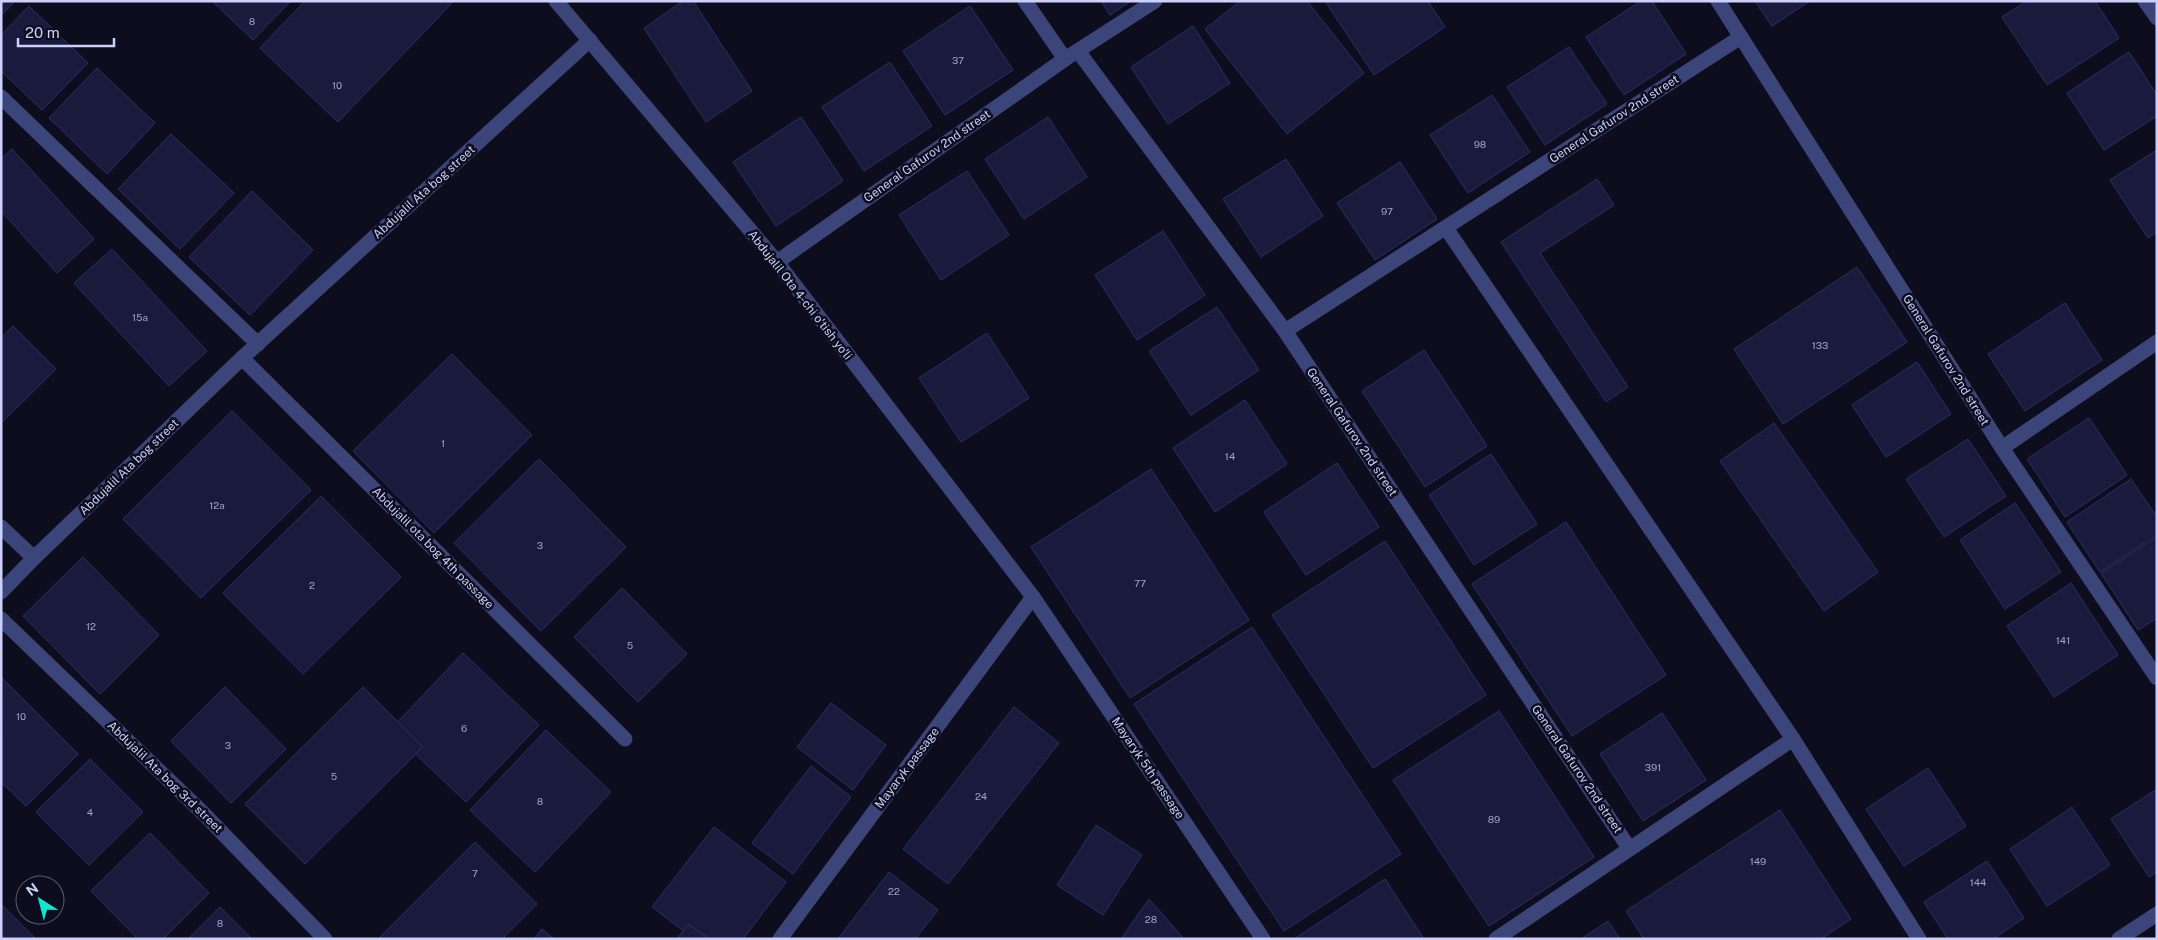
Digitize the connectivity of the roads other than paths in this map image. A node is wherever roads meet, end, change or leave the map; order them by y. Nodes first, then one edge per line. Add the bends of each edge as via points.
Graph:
1 (556, 1) edge
2 (1025, 1) edge
3 (1155, 1) edge
4 (1718, 1) edge
5 (2145, 1) edge
6 (2157, 18) edge
7 (1741, 37) junction
8 (590, 40) junction
9 (1071, 55) junction
10 (1, 96) edge
11 (1446, 228) junction
12 (777, 262) junction
13 (1284, 331) junction
14 (2157, 342) edge
15 (258, 344) junction
16 (242, 358) junction
17 (2002, 448) junction
18 (1, 527) edge
19 (34, 558) junction
20 (1, 592) edge
21 (1033, 597) junction
22 (1, 619) edge
23 (2157, 678) edge
24 (625, 738) dead end
25 (1793, 739) junction
26 (1629, 848) junction
27 (2157, 914) edge
28 (325, 939) edge
29 (780, 939) edge
30 (1263, 939) edge
31 (1496, 939) edge
32 (1919, 939) edge
33 (2119, 939) edge

1 - 8 street, Abdujalil Ota 4-chi o'tish yo'li
2 - 9 street
3 - 9 street, General Gafurov 2nd street
4 - 7 street, General Gafurov 2nd street
5 - 6 street
7 - 11 street, General Gafurov 2nd street
7 - 17 street, General Gafurov 2nd street
8 - 12 street, Abdujalil Ota 4-chi o'tish yo'li
8 - 15 street, Abdujalil Ata bog street
9 - 12 street, General Gafurov 2nd street
9 - 13 street, General Gafurov 2nd street
10 - 15 street
11 - 13 street, General Gafurov 2nd street
11 - 25 street
12 - 21 street, Abdujalil Ota 4-chi o'tish yo'li
13 - 26 street, General Gafurov 2nd street
14 - 17 street
15 - 16 street, Abdujalil Ata bog street
16 - 19 street, Abdujalil Ata bog street
16 - 24 street, Abdujalil ota bog 4th passage
17 - 23 street, General Gafurov 2nd street
18 - 19 street
19 - 20 street, Abdujalil Ata bog street
21 - 29 street, Mаyaryk passage
21 - 30 street, Mayaryk 5th passage
22 - 28 street, Abdujalil Ata bog 3rd street via 203,813
25 - 26 street
25 - 32 street
26 - 31 street
27 - 33 street

